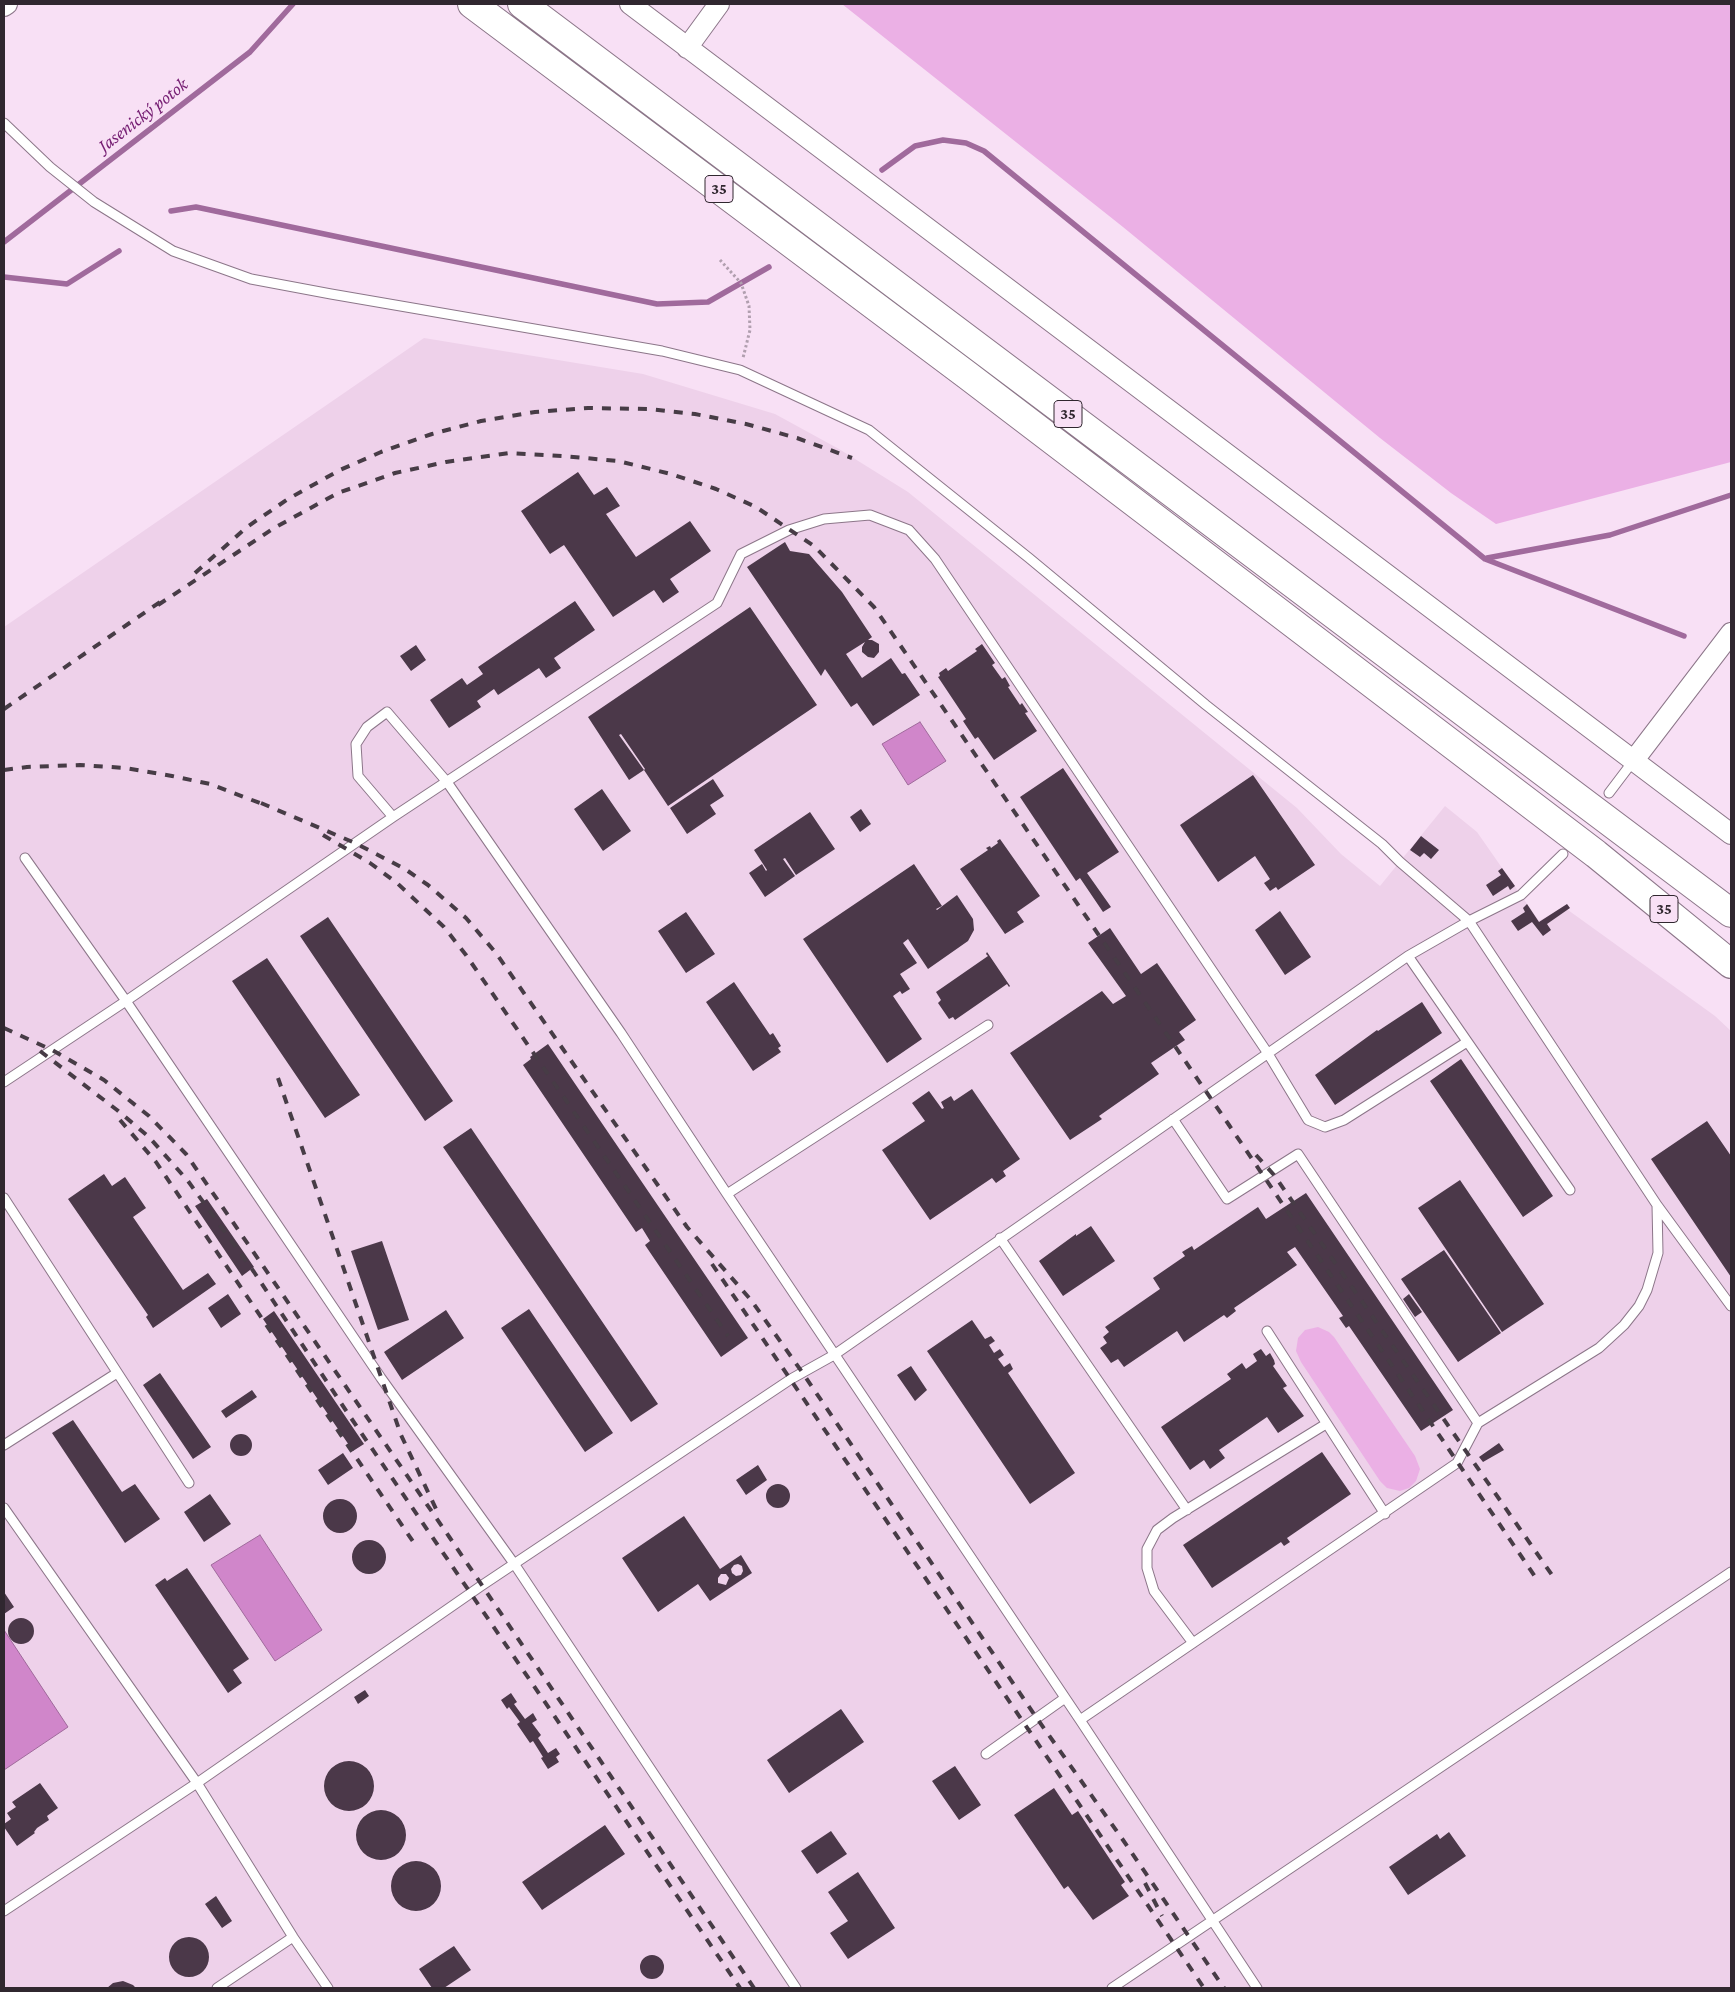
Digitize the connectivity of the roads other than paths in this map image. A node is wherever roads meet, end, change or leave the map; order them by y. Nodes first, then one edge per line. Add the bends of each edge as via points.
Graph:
1 (7, 4) edge
2 (472, 4) edge
3 (522, 4) edge
4 (630, 4) edge
5 (719, 4) edge
6 (4, 6) edge
7 (687, 48) junction
8 (4, 123) edge
9 (1731, 633) edge
10 (1634, 760) junction
11 (448, 782) junction
12 (1609, 793) dead end
13 (393, 817) junction
14 (1731, 834) edge
15 (1563, 854) dead end
16 (25, 858) dead end
17 (1731, 913) edge
18 (1469, 921) junction
19 (1408, 956) junction
20 (1731, 964) edge
21 (126, 1001) junction
22 (988, 1025) dead end
23 (1467, 1042) junction
24 (1267, 1052) junction
25 (4, 1082) edge
26 (1173, 1119) junction
27 (1570, 1190) dead end
28 (727, 1194) junction
29 (4, 1198) edge
30 (1657, 1205) junction
31 (1000, 1238) junction
32 (1731, 1306) edge
33 (1266, 1332) dead end
34 (834, 1355) junction
35 (117, 1372) junction
36 (1478, 1423) junction
37 (1326, 1424) junction
38 (4, 1445) edge
39 (189, 1483) dead end
40 (4, 1508) edge
41 (1186, 1510) junction
42 (1385, 1514) junction
43 (515, 1565) junction
44 (1731, 1572) edge
45 (1193, 1643) junction
46 (1065, 1698) junction
47 (1080, 1720) junction
48 (986, 1754) dead end
49 (197, 1783) junction
50 (4, 1912) edge
51 (1213, 1920) junction
52 (293, 1937) junction
53 (217, 1988) edge
54 (328, 1988) edge
55 (796, 1988) edge
56 (1112, 1988) edge
57 (1257, 1988) edge

1 - 6 street
2 - 20 highway, 35 via 967,375 1596,854
3 - 17 highway, 35
4 - 7 street
5 - 7 street
7 - 10 street
8 - 18 lane via 50,167 94,202 173,251 251,279 662,351 740,370 868,430 1382,844
9 - 10 street
10 - 12 lane
10 - 14 street
11 - 13 lane
11 - 13 lane via 387,712 367,727 356,744 358,776
11 - 24 lane via 717,603 741,554 789,530 815,522 870,515 909,530 935,559
11 - 28 lane via 621,1032
13 - 21 lane
15 - 18 lane via 1521,895
16 - 21 lane
18 - 19 lane
18 - 30 lane
19 - 23 lane
19 - 24 lane
21 - 25 lane
21 - 43 lane via 381,1378
22 - 28 lane
23 - 24 lane via 1344,1120 1325,1127 1308,1120
23 - 27 lane
24 - 26 lane
26 - 31 lane
26 - 36 lane via 1227,1199 1298,1154
28 - 34 lane
29 - 35 lane
30 - 32 lane
30 - 36 lane via 1658,1253 1647,1290 1624,1326 1598,1348
31 - 34 lane
31 - 41 lane
33 - 37 lane
34 - 43 lane via 791,1379
34 - 46 lane
35 - 38 lane
35 - 39 lane
36 - 42 lane via 1457,1463
37 - 41 lane
37 - 42 lane
40 - 49 lane
41 - 45 lane via 1157,1530 1147,1549 1147,1568 1154,1591
42 - 45 lane
43 - 49 lane
43 - 55 lane
44 - 51 lane
45 - 47 lane
46 - 47 lane
46 - 48 lane
47 - 51 lane
49 - 50 lane
49 - 52 lane
51 - 56 lane
51 - 57 lane
52 - 53 lane
52 - 54 lane

